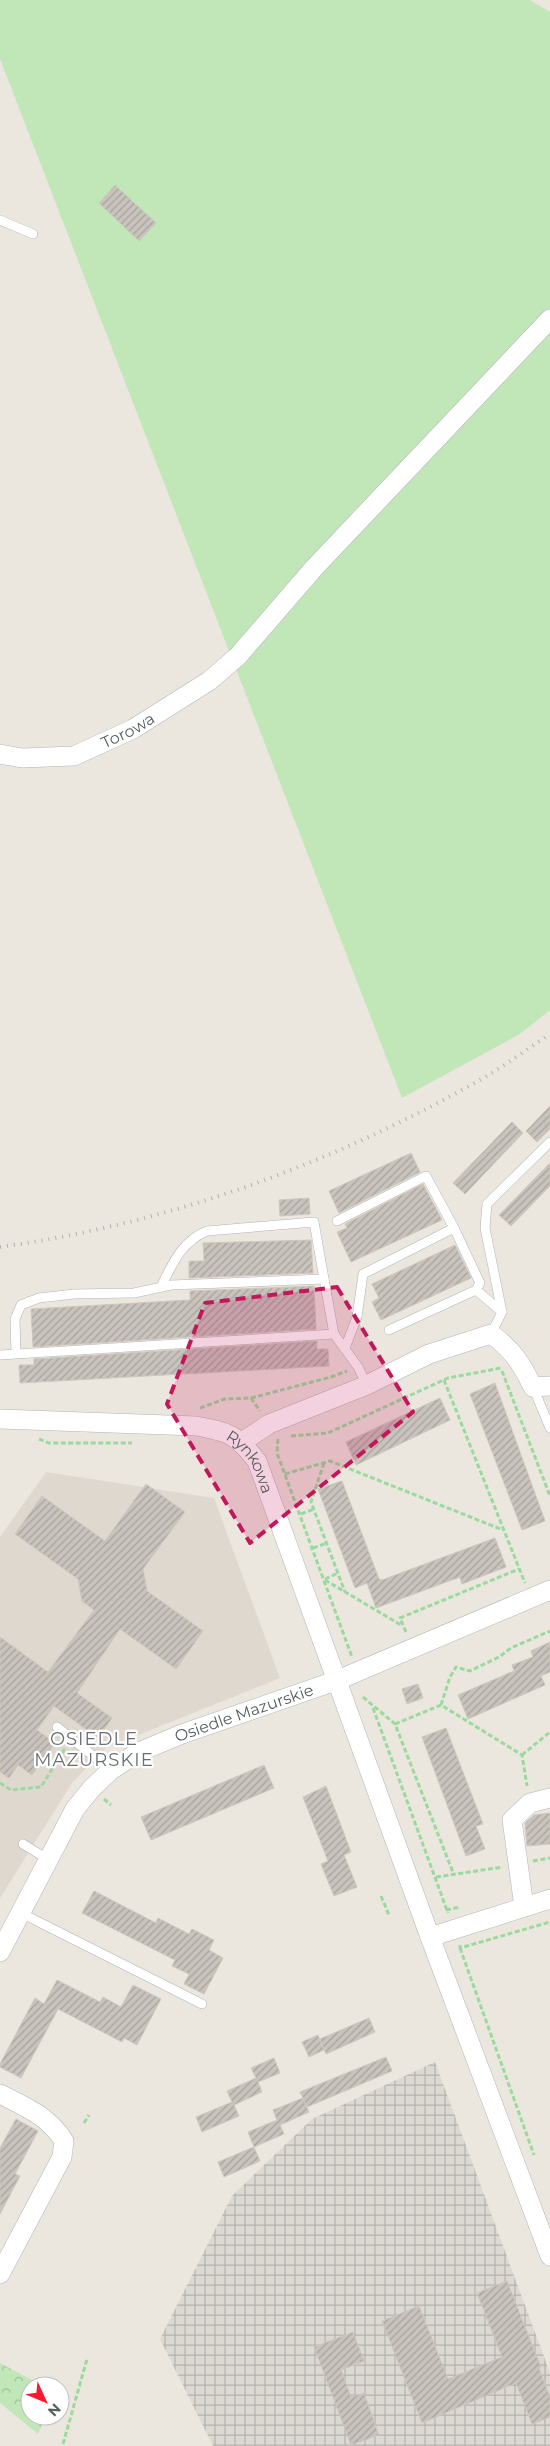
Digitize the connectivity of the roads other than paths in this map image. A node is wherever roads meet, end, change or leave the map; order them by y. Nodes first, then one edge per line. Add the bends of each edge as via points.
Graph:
1 (0, 220) edge
2 (33, 234) dead end
3 (550, 319) edge
4 (0, 754) edge
5 (550, 1142) edge
6 (336, 1221) dead end
7 (454, 1228) junction
8 (324, 1279) junction
9 (161, 1287) junction
10 (476, 1290) junction
11 (502, 1312) junction
12 (389, 1330) dead end
13 (334, 1334) junction
14 (492, 1334) junction
15 (345, 1348) junction
16 (16, 1354) junction
17 (0, 1355) edge
18 (367, 1384) junction
19 (542, 1387) edge
20 (0, 1419) edge
21 (550, 1428) edge
22 (242, 1442) junction
23 (550, 1590) edge
24 (338, 1680) junction
25 (57, 1727) dead end
26 (111, 1770) junction
27 (550, 1798) edge
28 (23, 1844) dead end
29 (48, 1860) junction
30 (550, 1899) edge
31 (524, 1907) junction
32 (21, 1913) junction
33 (430, 1937) junction
34 (0, 1952) edge
35 (202, 2004) dead end
36 (0, 2094) edge
37 (550, 2256) edge
38 (0, 2274) edge

1 - 2 lane
3 - 4 street, Torowa via 314,568 238,656 209,681 133,729 74,756 22,758
5 - 11 lane via 487,1204 485,1228
6 - 7 lane via 426,1176
7 - 10 lane via 480,1283
7 - 15 lane via 363,1274 357,1316
8 - 9 lane
8 - 9 lane via 314,1222 193,1236 175,1258
8 - 13 lane
9 - 16 lane via 134,1292 39,1298 22,1305 15,1319
10 - 11 lane
10 - 12 lane
11 - 14 lane
13 - 15 lane
13 - 16 lane
14 - 18 street via 429,1354
14 - 19 street via 510,1348
15 - 18 lane
16 - 17 lane
18 - 22 street via 269,1424
19 - 21 lane
20 - 22 street, Rynkowa via 196,1426 224,1431
22 - 24 street, Rynkowa via 257,1461
23 - 24 street, Osiedle Mazurskie
24 - 26 street, Osiedle Mazurskie via 182,1734 139,1752
24 - 33 street, Rynkowa
25 - 26 lane
26 - 29 street, Osiedle Mazurskie via 75,1809
27 - 31 street via 530,1803 512,1820
28 - 29 lane
29 - 32 street, Osiedle Mazurskie
30 - 31 street
31 - 33 street
32 - 34 street, Osiedle Mazurskie
32 - 35 lane
33 - 37 street, Rynkowa
36 - 38 street via 40,2114 55,2127 64,2141 62,2156

